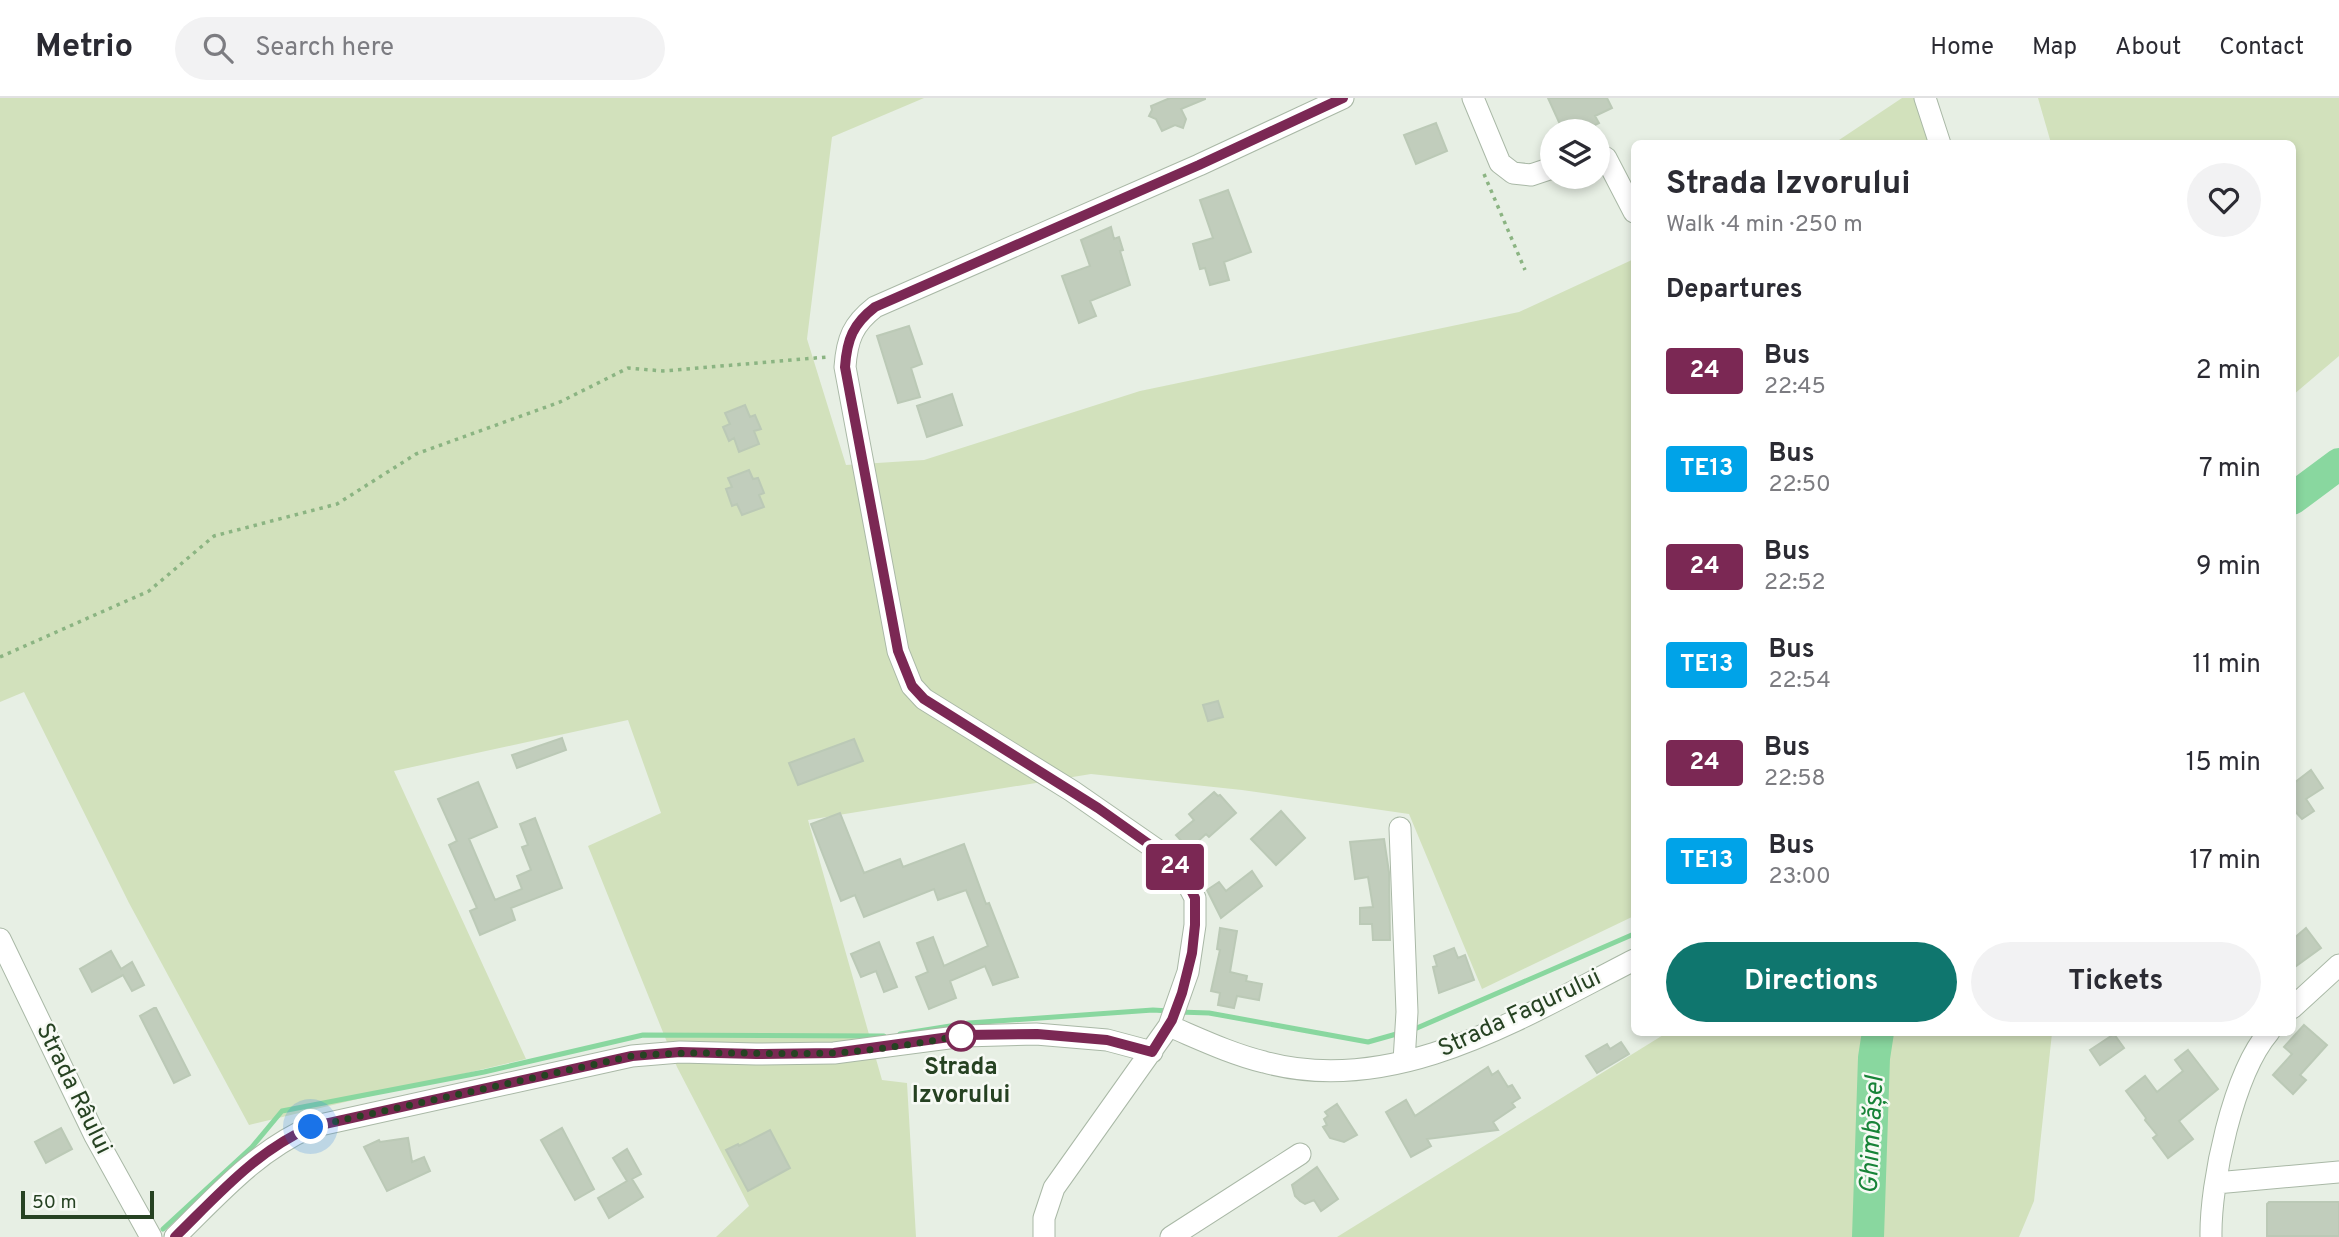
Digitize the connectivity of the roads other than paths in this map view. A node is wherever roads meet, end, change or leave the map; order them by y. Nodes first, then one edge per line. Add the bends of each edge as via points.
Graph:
1 (1343, 98) edge
2 (1473, 98) edge
3 (1925, 98) edge
4 (1940, 140) edge
5 (1610, 167) edge
6 (1540, 172) edge
7 (1631, 206) edge
8 (1400, 828) dead end
9 (2, 947) edge
10 (1631, 961) edge
11 (2339, 965) edge
12 (2296, 1004) edge
13 (1173, 1016) junction
14 (2266, 1036) edge
15 (1405, 1042) junction
16 (1152, 1052) junction
17 (1300, 1154) dead end
18 (2339, 1172) edge
19 (2216, 1183) junction
20 (151, 1237) edge
21 (175, 1237) edge
22 (1044, 1237) edge
23 (1171, 1237) edge
24 (2211, 1237) edge

1 - 13 street via 875,307 862,317 847,348 845,367 898,651 912,686 924,699 1098,808 1160,852 1183,875 1195,898 1195,925 1188,972
2 - 6 street via 1500,163 1513,173
3 - 4 street
5 - 7 street
8 - 15 street, Strada Fagurului
9 - 20 street, Strada Râului via 95,1136
10 - 15 street, Strada Fagurului via 1449,1050
11 - 12 street
13 - 15 street, Strada Fagurului via 1265,1063 1305,1069 1346,1070
13 - 16 street
14 - 19 street via 2245,1075
16 - 21 street via 1107,1040 1037,1034 964,1035 834,1053 632,1056 311,1127 253,1160
16 - 22 street via 1054,1188 1044,1218
17 - 23 street
18 - 19 street
19 - 24 street

